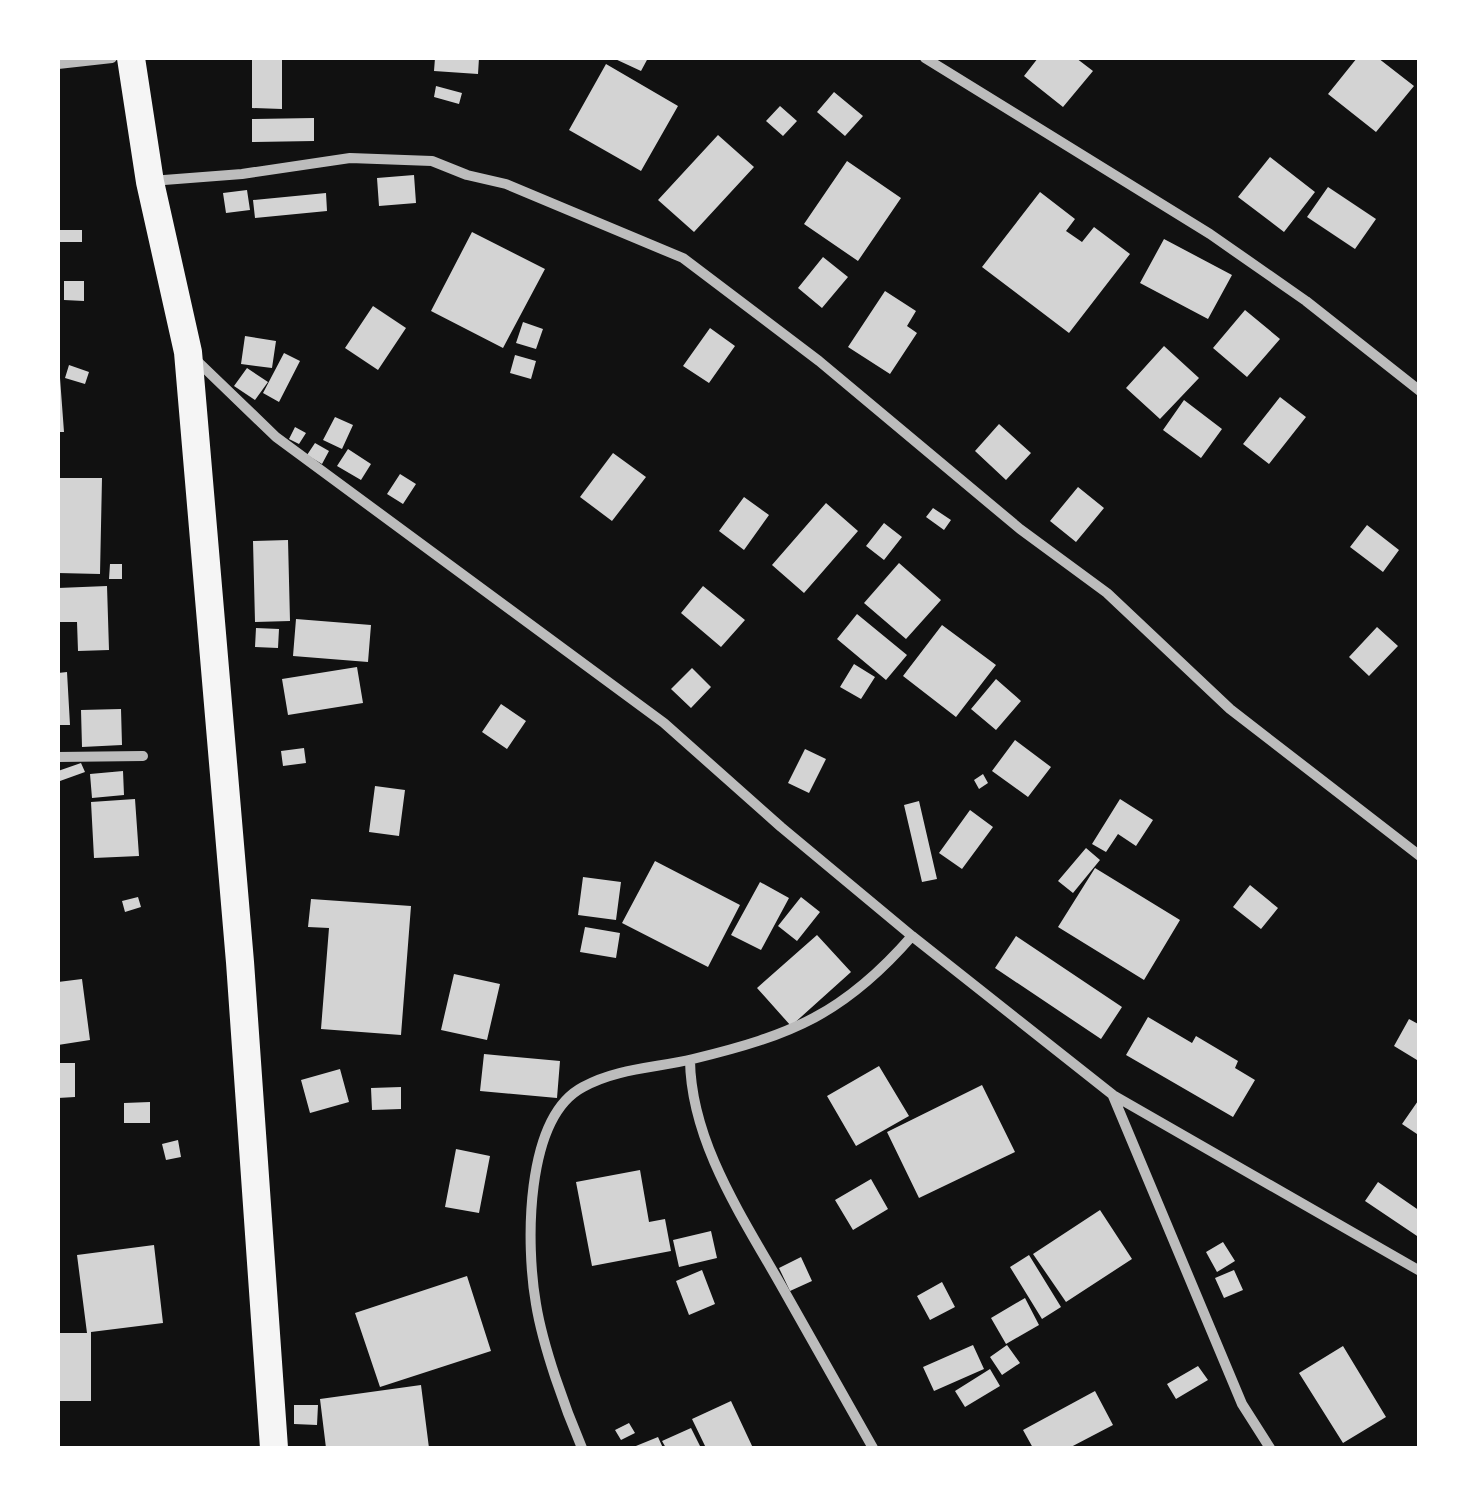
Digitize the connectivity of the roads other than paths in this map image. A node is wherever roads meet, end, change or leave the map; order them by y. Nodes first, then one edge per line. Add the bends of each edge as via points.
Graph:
1 (112, 58) edge
2 (131, 58) edge
3 (925, 58) edge
4 (58, 64) edge
5 (150, 182) junction
6 (188, 352) junction
7 (1420, 391) edge
8 (58, 756) edge
9 (143, 756) dead end
10 (1420, 856) edge
11 (912, 936) junction
12 (690, 1060) junction
13 (1113, 1095) junction
14 (1420, 1271) edge
15 (274, 1448) edge
16 (582, 1448) edge
17 (873, 1448) edge
18 (1270, 1448) edge

1 - 4 street
2 - 5 highway
3 - 7 street via 1210,234
5 - 6 highway
5 - 10 street via 350,158 432,160 683,258 1106,593 1230,709
6 - 11 street via 276,438 664,722
6 - 15 highway
8 - 9 street
11 - 12 street via 841,1004 796,1029
11 - 13 street
12 - 16 street via 581,1088 553,1114 542,1142 530,1254 536,1307
12 - 17 street via 701,1127 727,1185
13 - 14 street
13 - 18 street via 1242,1404

